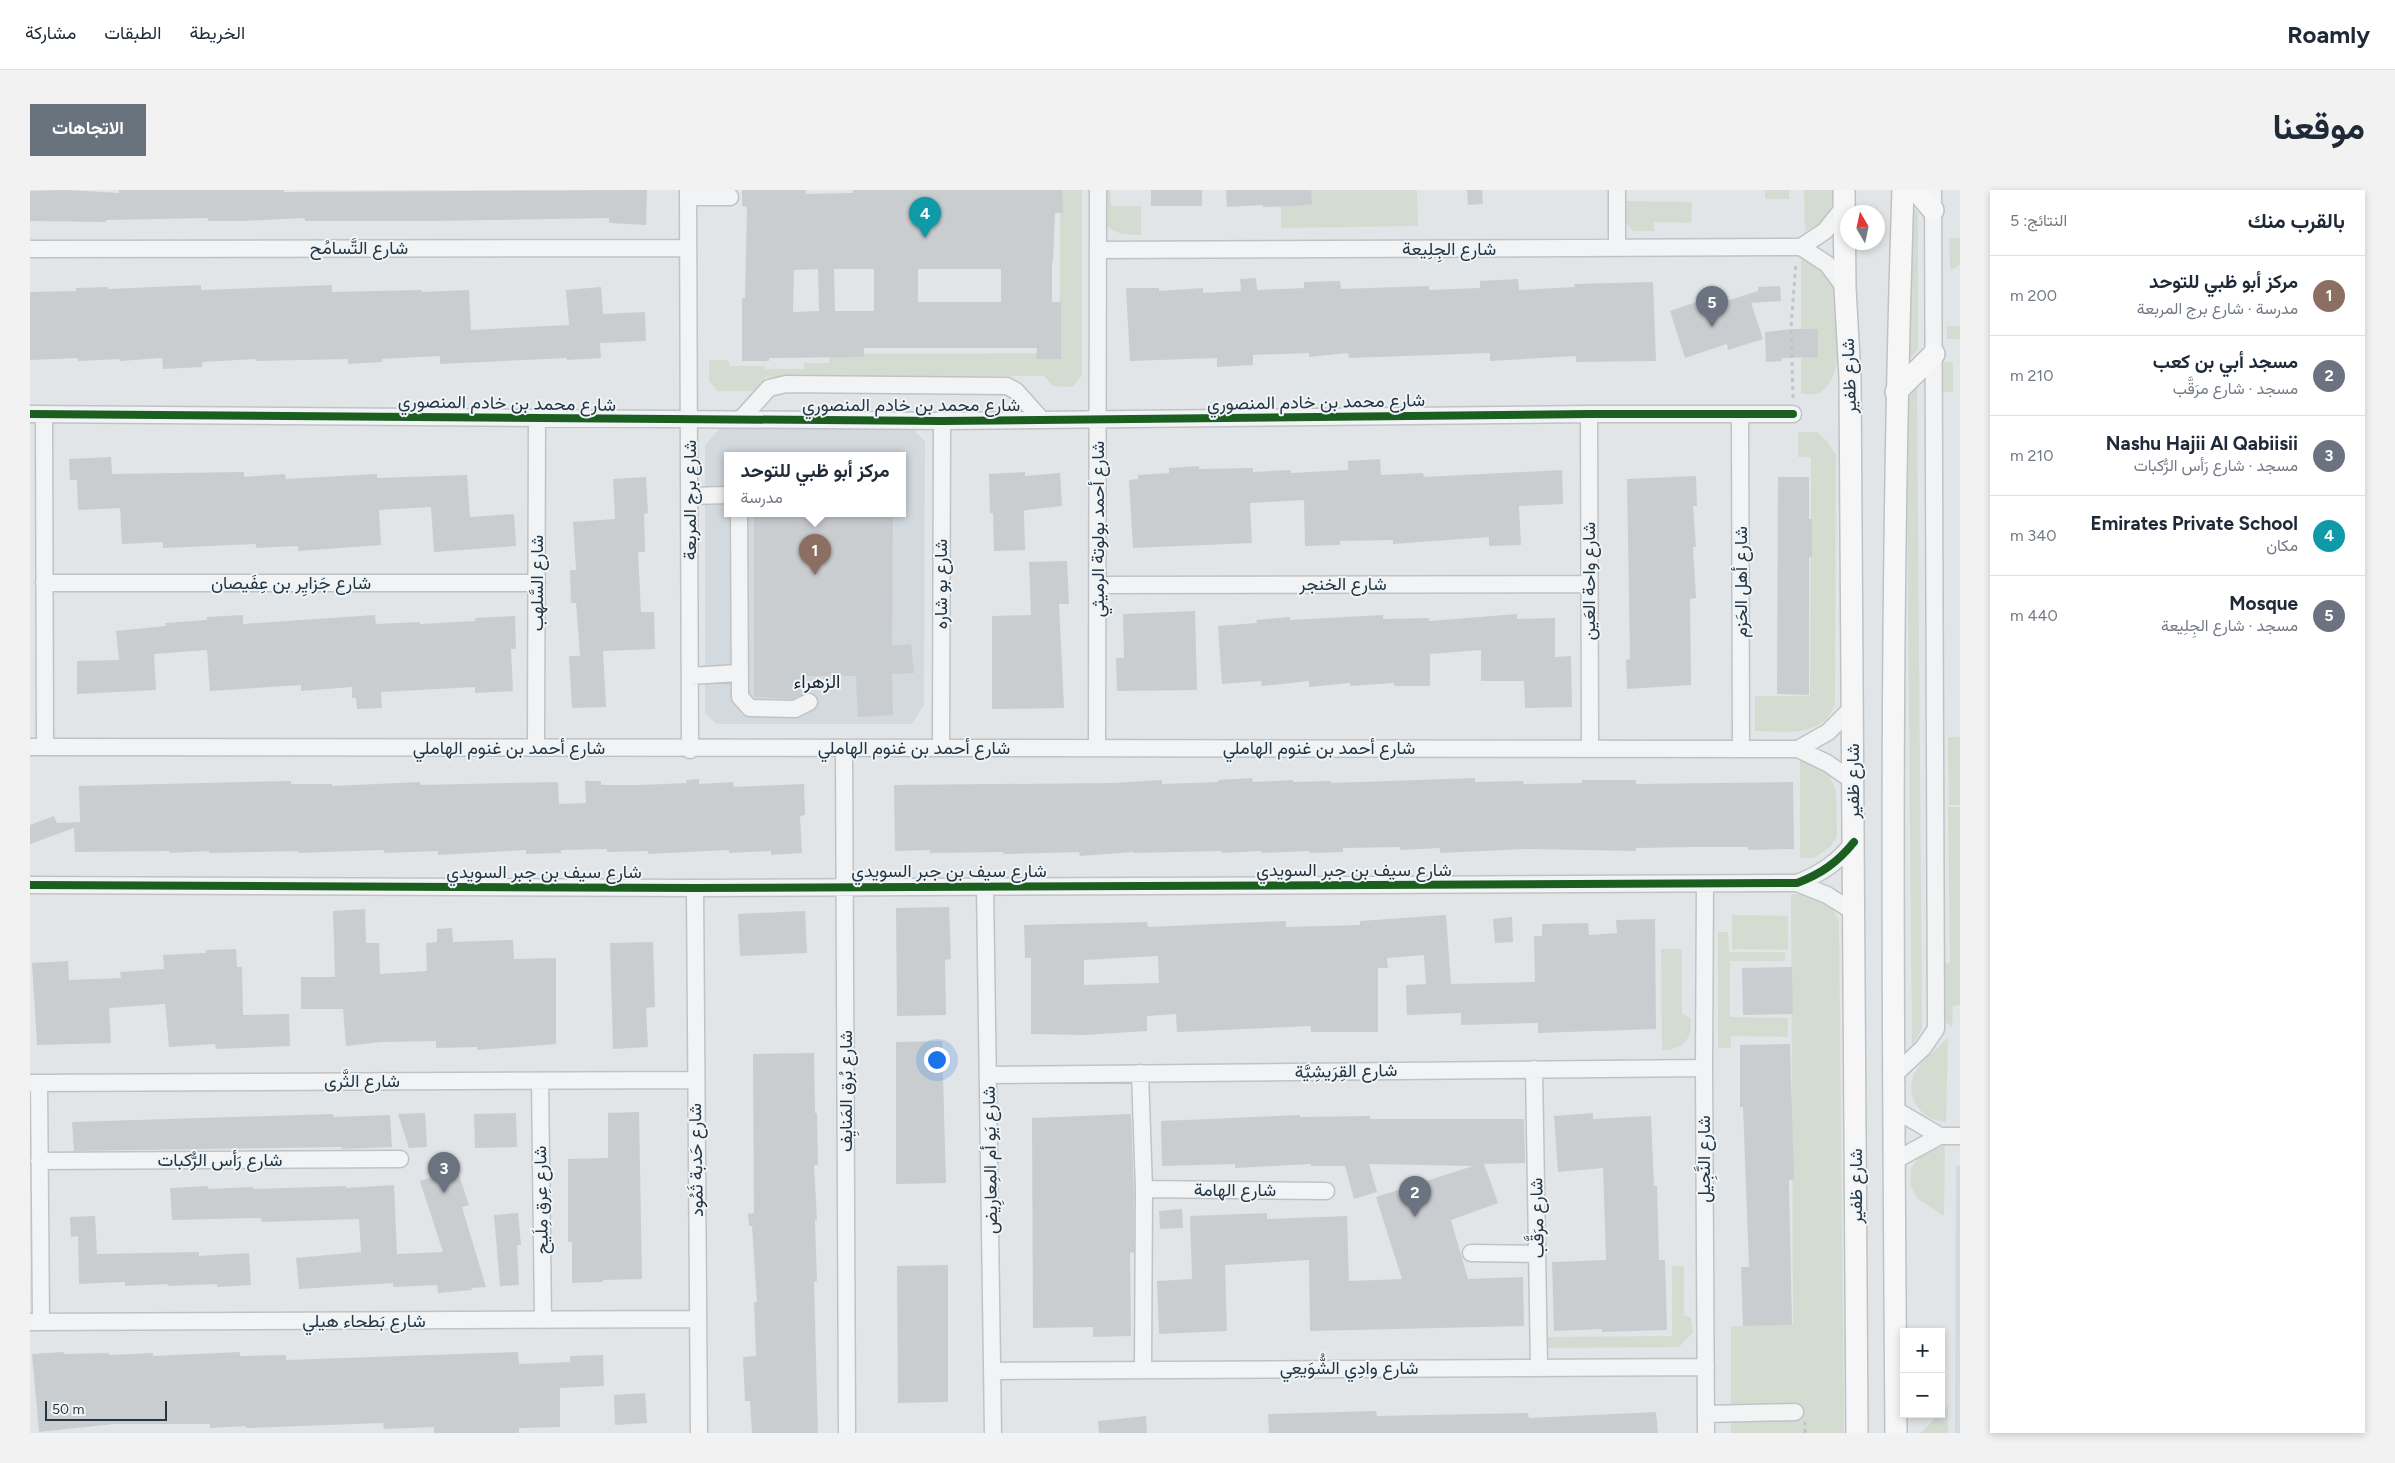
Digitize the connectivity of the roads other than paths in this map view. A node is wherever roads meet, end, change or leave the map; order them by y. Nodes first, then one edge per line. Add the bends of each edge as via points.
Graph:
1 (1098, 190) edge
2 (1617, 190) edge
3 (1903, 190) edge
4 (1916, 190) edge
5 (688, 194) edge
6 (730, 197) dead end
7 (1844, 199) edge
8 (1933, 200) edge
9 (1799, 247) junction
10 (688, 248) junction
11 (1617, 248) junction
12 (30, 249) edge
13 (1098, 250) junction
14 (1845, 288) junction
15 (1934, 354) junction
16 (1896, 392) junction
17 (37, 414) edge
18 (1589, 414) junction
19 (1793, 414) road end
20 (1740, 415) junction
21 (537, 418) junction
22 (1098, 419) junction
23 (690, 420) junction
24 (740, 420) junction
25 (942, 420) junction
26 (1042, 420) junction
27 (724, 495) edge
28 (690, 496) junction
29 (739, 517) edge
30 (537, 583) junction
31 (44, 584) junction
32 (1589, 584) junction
33 (1098, 585) junction
34 (739, 673) junction
35 (690, 676) junction
36 (809, 702) dead end
37 (1853, 707) junction
38 (536, 747) junction
39 (941, 747) junction
40 (37, 748) edge
41 (844, 748) junction
42 (1097, 748) junction
43 (1590, 748) junction
44 (1741, 749) junction
45 (690, 750) junction
46 (1798, 750) junction
47 (1853, 780) junction
48 (1854, 842) junction
49 (1797, 883) junction
50 (30, 885) edge
51 (1705, 885) junction
52 (985, 886) junction
53 (844, 887) junction
54 (694, 888) junction
55 (1854, 912) junction
56 (1704, 1068) junction
57 (1534, 1069) junction
58 (1140, 1073) junction
59 (989, 1075) junction
60 (1894, 1075) junction
61 (694, 1080) junction
62 (540, 1081) junction
63 (34, 1083) edge
64 (1894, 1109) junction
65 (1940, 1136) junction
66 (1960, 1136) edge
67 (400, 1159) dead end
68 (39, 1161) junction
69 (1894, 1161) junction
70 (1144, 1189) junction
71 (1326, 1191) dead end
72 (1471, 1253) dead end
73 (1537, 1254) junction
74 (698, 1319) junction
75 (543, 1320) junction
76 (36, 1322) edge
77 (1539, 1367) junction
78 (1706, 1367) junction
79 (1143, 1369) junction
80 (992, 1371) junction
81 (1794, 1412) dead end
82 (1706, 1414) junction
83 (699, 1433) edge
84 (848, 1433) edge
85 (993, 1433) edge
86 (1706, 1433) edge
87 (1857, 1433) edge
88 (1896, 1433) edge

1 - 13 street, شارع أحمد بولوتة الرميثي
2 - 11 street
3 - 16 main road
4 - 8 main road
5 - 6 street
5 - 10 street, شارع برج المربعة
7 - 9 street via 1825,231
7 - 14 main road, شارع ظفير
8 - 15 street
9 - 11 street, شارع الجِلِيعة
9 - 14 street via 1827,264
10 - 12 street, شارع التَّسامُح
10 - 23 street, شارع برج المربعة
11 - 13 street, شارع الجِلِيعة
13 - 22 street, شارع أحمد بولوتة الرميثي
14 - 37 main road, شارع ظفير via 1850,377
15 - 16 main road
15 - 60 street via 1936,1029 1923,1048
16 - 60 main road
17 - 21 street, شارع محمد بن خادم المنصوري
17 - 31 street
18 - 20 street, شارع محمد بن خادم المنصوري
18 - 22 street, شارع محمد بن خادم المنصوري
18 - 32 street, شارع واحة العَين
19 - 20 street, شارع محمد بن خادم المنصوري
20 - 44 street, شارع أهل الحَزم
21 - 23 street, شارع محمد بن خادم المنصوري
21 - 30 street, شارع السَّلهب
22 - 26 street, شارع محمد بن خادم المنصوري
22 - 33 street, شارع أحمد بولوتة الرميثي
23 - 24 street, شارع محمد بن خادم المنصوري
23 - 28 street, شارع برج المربعة
24 - 25 street, شارع محمد بن خادم المنصوري
24 - 26 street via 769,388 786,384 1007,386 1016,391
25 - 26 street, شارع محمد بن خادم المنصوري
25 - 39 street, شارع بو شاره
27 - 28 street
28 - 35 street, شارع برج المربعة
29 - 34 street
30 - 31 street, شارع جَزايِر بن عِفَيصان
30 - 38 street, شارع السَّلهب
31 - 40 street
32 - 33 street, شارع الخنجر
32 - 43 street, شارع واحة العَين
33 - 42 street, شارع أحمد بولوتة الرميثي
34 - 35 street
34 - 36 street via 740,697 750,708 795,709
35 - 45 street, شارع برج المربعة
37 - 46 street via 1828,732
37 - 47 main road, شارع ظفير
38 - 40 street, شارع أحمد بن غنوم الهاملي
38 - 45 street, شارع أحمد بن غنوم الهاملي
39 - 41 street, شارع أحمد بن غنوم الهاملي
39 - 42 street, شارع أحمد بن غنوم الهاملي
41 - 45 street, شارع أحمد بن غنوم الهاملي
41 - 53 street, شارع بُرق المَنايِف
42 - 43 street, شارع أحمد بن غنوم الهاملي
43 - 44 street, شارع أحمد بن غنوم الهاملي
44 - 46 street, شارع أحمد بن غنوم الهاملي
46 - 47 street, شارع أحمد بن غنوم الهاملي
47 - 48 main road, شارع ظفير
48 - 49 street, شارع سيف بن جبر السويدي via 1829,868
48 - 55 main road, شارع ظفير
49 - 51 street, شارع سيف بن جبر السويدي
49 - 55 street, شارع سيف بن جبر السويدي via 1827,895
50 - 54 street, شارع سيف بن جبر السويدي
51 - 52 street, شارع سيف بن جبر السويدي
51 - 56 street, شارع النَّجِيل
52 - 53 street, شارع سيف بن جبر السويدي
52 - 59 street, شارع يَو أم المِعارِيض
53 - 54 street, شارع سيف بن جبر السويدي
53 - 84 street, شارع بُرق المَنايِف
54 - 61 street, شارع حَدبة ثَمُود
55 - 87 main road, شارع ظفير
56 - 57 street, شارع القِرَيشِيَّة
56 - 78 street, شارع النَّجِيل
57 - 58 street, شارع القِرَيشِيَّة
57 - 73 street, شارع مرَقَّب
58 - 59 street, شارع القِرَيشِيَّة
58 - 70 street
59 - 80 street, شارع يَو أم المِعارِيض
60 - 64 main road
61 - 62 street, شارع الثَّرى
61 - 74 street, شارع حَدبة ثَمُود
62 - 63 street, شارع الثَّرى
62 - 75 street, شارع عِرق مِلَيح
63 - 68 street
64 - 65 street
64 - 69 main road
65 - 66 street
65 - 69 street
67 - 68 street, شارع رَأس الرُّكبات
68 - 76 street
69 - 88 main road
70 - 71 street, شارع الهامة
70 - 79 street
72 - 73 street
73 - 77 street, شارع مرَقَّب
74 - 75 street, شارع بَطحاء هيلي
74 - 83 street, شارع حَدبة ثَمُود
75 - 76 street, شارع بَطحاء هيلي
77 - 78 street, شارع وادِي الشُّوَيعِي
77 - 79 street, شارع وادِي الشُّوَيعِي
78 - 82 street, شارع النَّجِيل
79 - 80 street, شارع وادِي الشُّوَيعِي
80 - 85 street, شارع يَو أم المِعارِيض
81 - 82 street
82 - 86 street, شارع النَّجِيل

